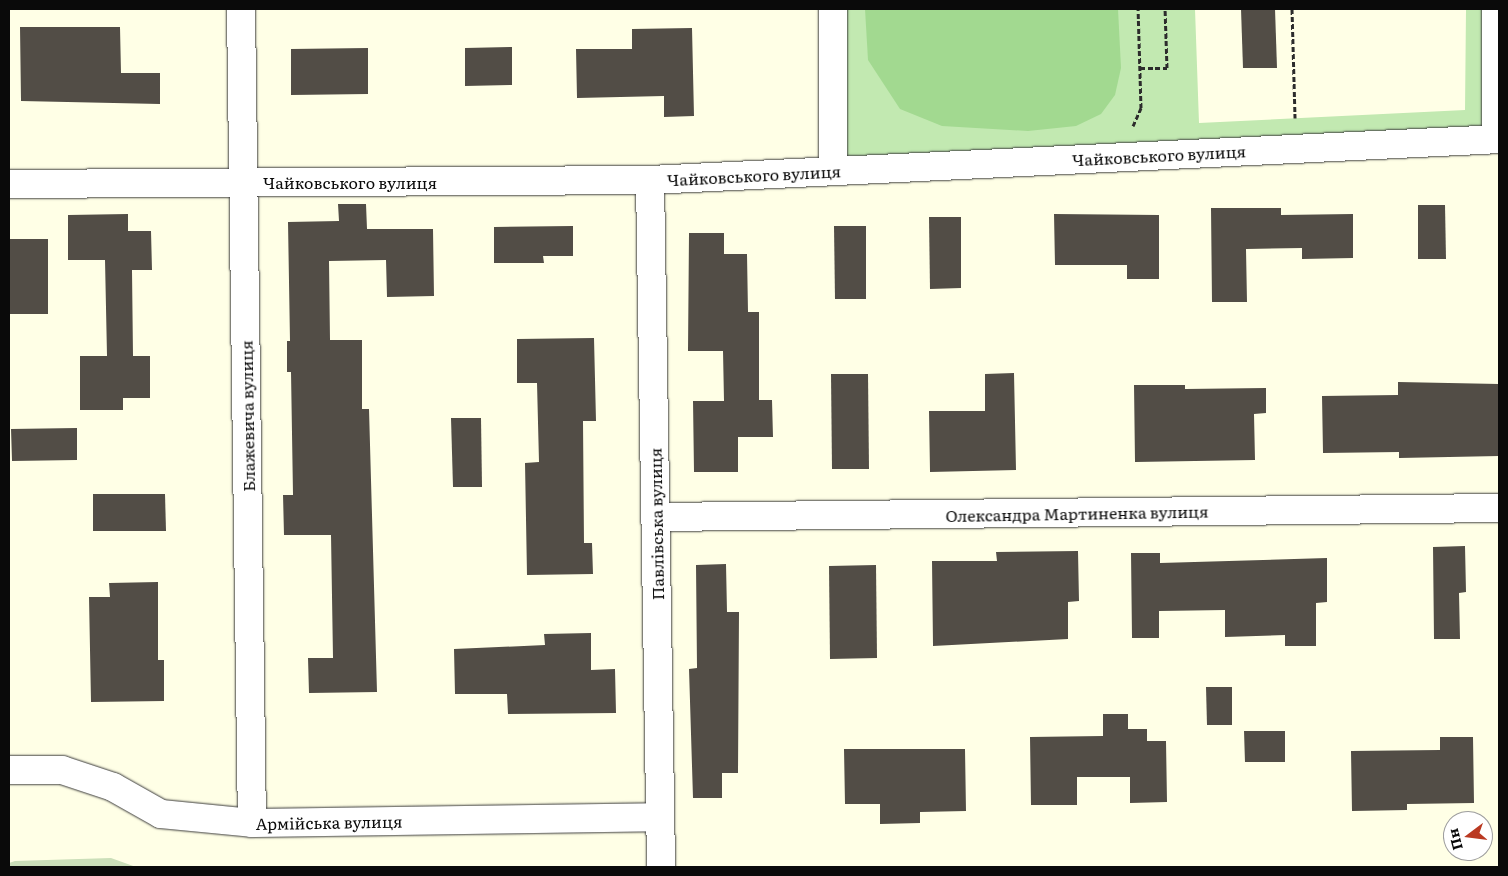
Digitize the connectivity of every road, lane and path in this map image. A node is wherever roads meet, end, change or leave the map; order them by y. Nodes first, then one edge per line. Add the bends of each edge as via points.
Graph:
1 (241, 9) edge
2 (833, 9) edge
3 (1138, 9) edge
4 (1165, 9) edge
5 (1292, 9) edge
6 (1496, 9) edge
7 (1140, 68) junction
8 (1498, 139) edge
9 (1296, 148) junction
10 (1120, 157) junction
11 (833, 171) junction
12 (650, 180) junction
13 (244, 182) junction
14 (9, 184) edge
15 (1499, 508) edge
16 (656, 518) junction
17 (9, 770) edge
18 (660, 817) junction
19 (252, 823) junction
20 (661, 867) edge

1 - 13 street, Блажевича вулиця
2 - 11 street
3 - 7 path
4 - 7 path via 1167,68
5 - 9 path
6 - 8 street
7 - 10 path via 1140,108
8 - 9 street, Чайковського вулиця
9 - 10 street, Чайковського вулиця
10 - 11 street, Чайковського вулиця
11 - 12 street, Чайковського вулиця
12 - 13 street, Чайковського вулиця
12 - 16 street, Павлівська вулиця
13 - 14 street, Чайковського вулиця
13 - 19 street, Блажевича вулиця
15 - 16 street, Олександра Мартиненка вулиця
16 - 18 street, Павлівська вулиця
17 - 19 street, Армійська вулиця via 62,770 112,787 161,814
18 - 19 street, Армійська вулиця
18 - 20 street, Павлівська вулиця

